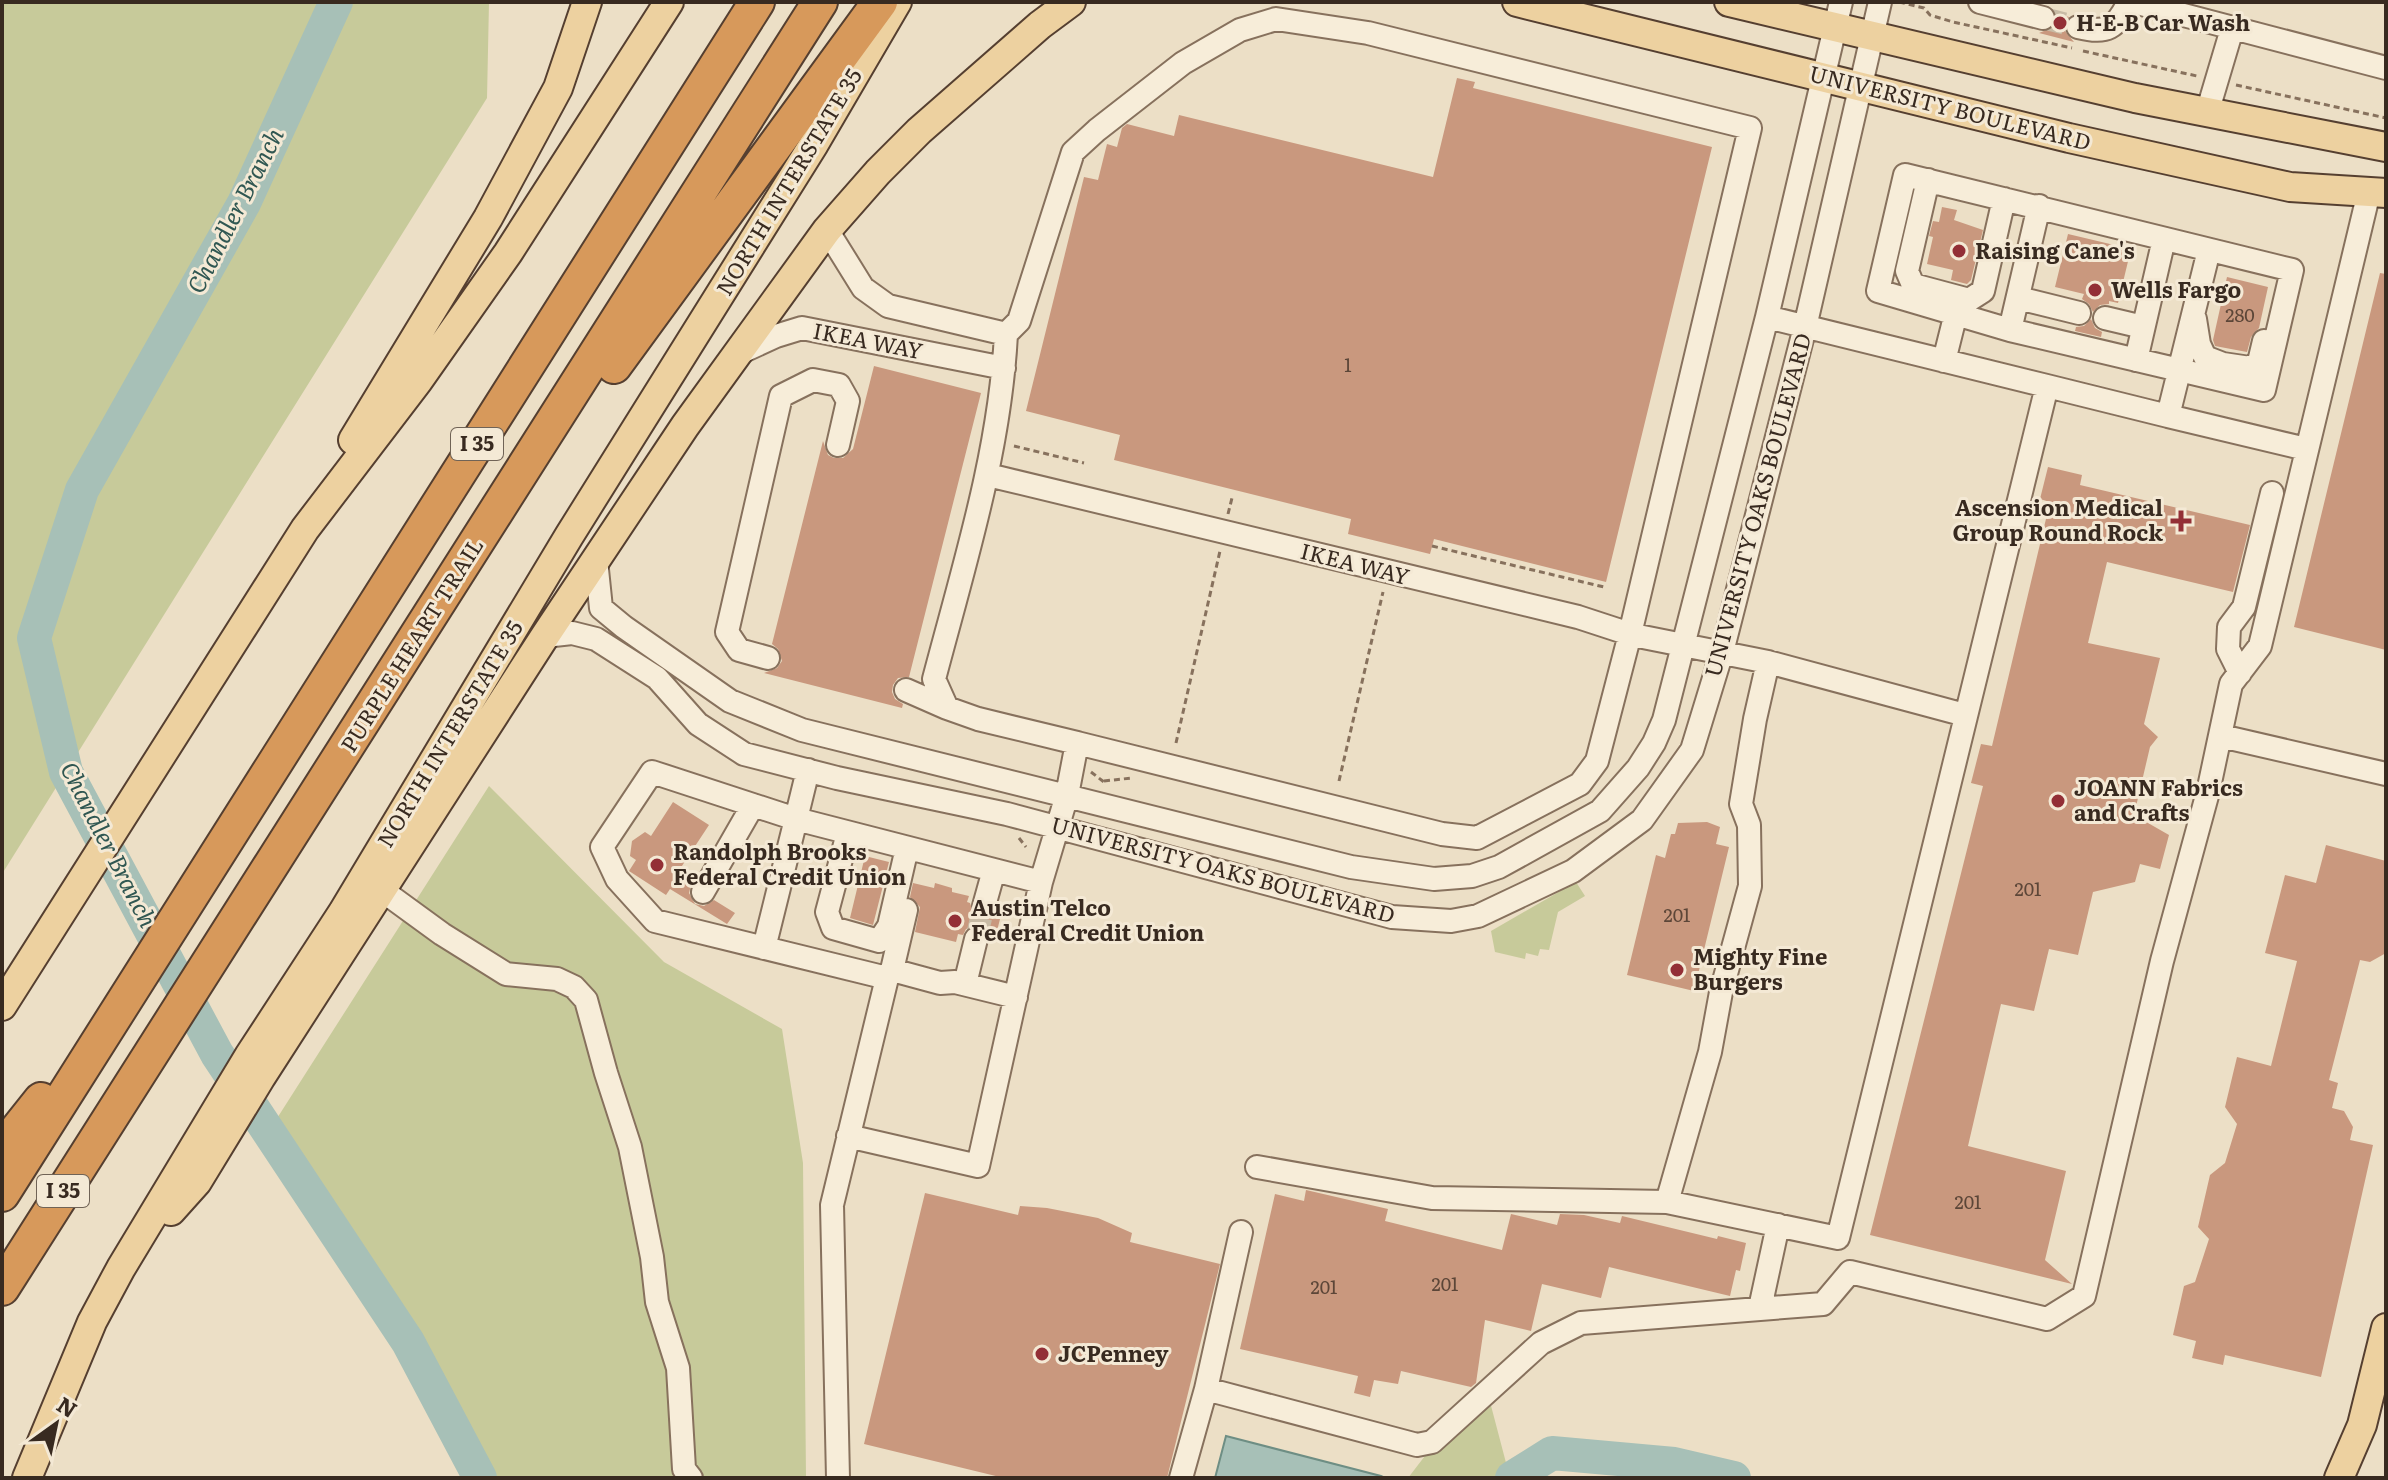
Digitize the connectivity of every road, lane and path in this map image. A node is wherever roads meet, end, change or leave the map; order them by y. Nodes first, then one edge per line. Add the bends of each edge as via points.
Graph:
1 (587, 2) edge
2 (669, 2) edge
3 (757, 2) edge
4 (820, 2) edge
5 (880, 2) edge
6 (897, 2) edge
7 (1071, 2) edge
8 (1517, 2) edge
9 (1729, 2) edge
10 (1880, 2) edge
11 (1899, 2) edge
12 (1980, 2) edge
13 (2132, 2) edge
14 (1045, 13) edge
15 (1838, 15) edge
16 (2043, 18) tunnel mouth
17 (2078, 27) tunnel mouth
18 (2232, 29) junction
19 (1871, 36) junction
20 (2386, 68) edge
21 (1823, 78) junction
22 (2217, 81) junction
23 (1862, 87) junction
24 (2207, 113) junction
25 (2386, 118) edge
26 (2386, 147) edge
27 (1928, 180) junction
28 (2377, 193) edge
29 (2004, 199) junction
30 (2039, 206) junction
31 (827, 230) junction
32 (2164, 239) junction
33 (2209, 250) junction
34 (2281, 267) junction
35 (2018, 298) junction
36 (2194, 310) junction
37 (1956, 313) junction
38 (2079, 313) dead end
39 (1767, 317) junction
40 (2105, 318) dead end
41 (1805, 327) junction
42 (2143, 327) junction
43 (2010, 330) junction
44 (1006, 334) junction
45 (736, 355) junction
46 (2136, 360) junction
47 (1944, 361) junction
48 (1004, 368) junction
49 (2178, 371) junction
50 (2047, 386) junction
51 (2168, 416) junction
52 (993, 440) junction
53 (838, 445) dead end
54 (2306, 449) junction
55 (1084, 463) dead end
56 (988, 475) junction
57 (2272, 493) dead end
58 (1232, 498) dead end
59 (1227, 518) dead end
60 (305, 529) junction
61 (1221, 543) dead end
62 (1432, 546) dead end
63 (596, 560) junction
64 (1385, 584) dead end
65 (1604, 587) dead end
66 (1630, 634) junction
67 (545, 636) junction
68 (1684, 644) junction
69 (1722, 652) junction
70 (768, 658) dead end
71 (1768, 662) junction
72 (2240, 673) junction
73 (906, 690) dead end
74 (947, 708) junction
75 (1965, 715) junction
76 (364, 721) junction
77 (2221, 736) junction
78 (1077, 743) junction
79 (1176, 743) dead end
80 (808, 770) junction
81 (1088, 770) dead end
82 (2386, 774) edge
83 (1339, 781) dead end
84 (1103, 786) dead end
85 (1067, 795) junction
86 (753, 805) junction
87 (796, 819) junction
88 (1057, 827) junction
89 (848, 833) junction
90 (914, 849) junction
91 (994, 870) junction
92 (1041, 882) junction
93 (383, 891) junction
94 (984, 906) tunnel mouth
95 (687, 929) junction
96 (976, 939) tunnel mouth
97 (764, 948) junction
98 (889, 974) junction
99 (965, 984) junction
100 (1016, 997) junction
101 (2, 1006) edge
102 (102, 1033) junction
103 (255, 1067) junction
104 (848, 1136) junction
105 (2, 1149) edge
106 (1257, 1167) dead end
107 (2, 1194) edge
108 (1667, 1202) junction
109 (1778, 1225) junction
110 (1241, 1232) dead end
111 (1838, 1238) junction
112 (1850, 1272) junction
113 (2, 1288) edge
114 (1760, 1308) junction
115 (2386, 1328) edge
116 (2380, 1376) edge
117 (1206, 1389) junction
118 (27, 1478) edge
119 (691, 1478) edge
120 (838, 1478) edge
121 (1181, 1478) edge
122 (2339, 1478) edge

1 - 60 main road via 558,88
2 - 60 main road via 508,253
3 - 102 highway, I 35
4 - 76 highway, PURPLE HEART TRAIL / I 35
5 - 76 highway via 596,391 431,653
6 - 103 main road, NORTH INTERSTATE 35 via 569,536
7 - 14 main road
8 - 21 main road, UNIVERSITY BOULEVARD
9 - 15 main road
10 - 19 street, UNIVERSITY OAKS BOULEVARD
11 - 22 path via 1953,22
12 - 16 street
13 - 17 street via 2107,30
13 - 18 street
14 - 31 main road via 919,131
15 - 19 main road
15 - 21 street, UNIVERSITY OAKS BOULEVARD
18 - 20 street
18 - 22 street
19 - 23 street, UNIVERSITY OAKS BOULEVARD
19 - 24 main road
21 - 23 main road, UNIVERSITY BOULEVARD
21 - 39 street, UNIVERSITY OAKS BOULEVARD
22 - 24 street
22 - 25 path
23 - 28 main road, UNIVERSITY BOULEVARD via 2290,187
23 - 41 street, UNIVERSITY OAKS BOULEVARD
24 - 26 main road
27 - 29 street
27 - 29 street via 1907,271 1913,285 1969,300 1983,291
27 - 37 street via 1905,175 1878,291
28 - 54 street
29 - 30 street
30 - 32 street
30 - 35 street
31 - 44 street via 863,288 888,306
31 - 45 main road
32 - 33 street
32 - 42 street
33 - 34 street
33 - 36 street
34 - 36 street via 2259,362 2250,368 2205,357
34 - 49 street via 2292,270 2264,390
35 - 38 street
35 - 43 street
36 - 49 street
37 - 43 street
37 - 47 street
39 - 41 street
39 - 68 street, UNIVERSITY OAKS BOULEVARD
40 - 42 street
41 - 47 street
41 - 69 street, UNIVERSITY OAKS BOULEVARD
42 - 46 street
43 - 46 street
44 - 48 street
44 - 66 street via 1019,321 1073,152 1183,63 1240,30 1276,19 1368,33 1750,128
45 - 48 street, IKEA WAY via 802,328
45 - 63 main road
46 - 49 street
47 - 50 street
48 - 52 street
49 - 51 street
50 - 51 street
50 - 75 street
51 - 54 street
52 - 55 path
52 - 56 street
53 - 70 street via 848,401 839,385 813,380 781,396 727,632 739,650
54 - 72 street via 2260,646
56 - 66 street, IKEA WAY via 1578,617
56 - 74 street via 934,679
57 - 72 street via 2244,607 2229,627 2228,649
58 - 59 path
60 - 101 main road
61 - 79 path
62 - 65 path
63 - 67 main road
63 - 85 street, UNIVERSITY OAKS BOULEVARD via 601,608 730,701 802,730
64 - 83 path
66 - 68 street, IKEA WAY
66 - 78 street via 1597,761 1580,784 1477,838 1431,832
67 - 80 street, UNIVERSITY OAKS BOULEVARD via 572,633 596,639 657,678 698,724 744,754
67 - 93 main road
68 - 69 street, IKEA WAY
68 - 85 street, UNIVERSITY OAKS BOULEVARD via 1654,743 1600,811 1499,867 1472,876 1434,879 1351,867
69 - 71 street, IKEA WAY
69 - 88 street, UNIVERSITY OAKS BOULEVARD via 1692,750 1642,820 1573,871 1478,916 1451,921 1392,917
71 - 75 street, IKEA WAY
71 - 108 street via 1741,804 1749,825 1750,886
72 - 77 street via 2231,684
73 - 74 street
74 - 78 street
75 - 111 street
76 - 113 highway, PURPLE HEART TRAIL / I 35
77 - 82 street
77 - 112 street via 2084,1296 2047,1319
78 - 85 street
80 - 87 street
80 - 88 street, UNIVERSITY OAKS BOULEVARD
81 - 84 path via 1104,781
85 - 88 street
86 - 87 street
86 - 95 street
86 - 95 street via 652,772 602,847 617,879 655,921
87 - 89 street
87 - 97 street
88 - 92 street
89 - 90 street
89 - 90 street via 827,912 833,928 879,941 889,926
90 - 91 street
90 - 98 street
91 - 92 street
91 - 94 street
92 - 100 street
93 - 103 main road
93 - 119 street via 506,974 557,979 586,1000 630,1147 657,1302 678,1368 684,1469
95 - 97 street
96 - 99 street
97 - 98 street
98 - 99 street
98 - 104 street
99 - 100 street
100 - 104 street via 978,1166
102 - 105 highway
102 - 107 highway, I 35
103 - 118 main road, NORTH INTERSTATE 35 via 191,1172 121,1268 92,1322
104 - 120 street via 832,1205
106 - 108 street via 1432,1198
108 - 109 street
109 - 111 street
109 - 114 street
110 - 117 street
111 - 112 street
112 - 114 street via 1823,1304
114 - 117 street via 1581,1323 1541,1343 1432,1442 1417,1445
115 - 116 main road
116 - 122 main road
117 - 121 street

